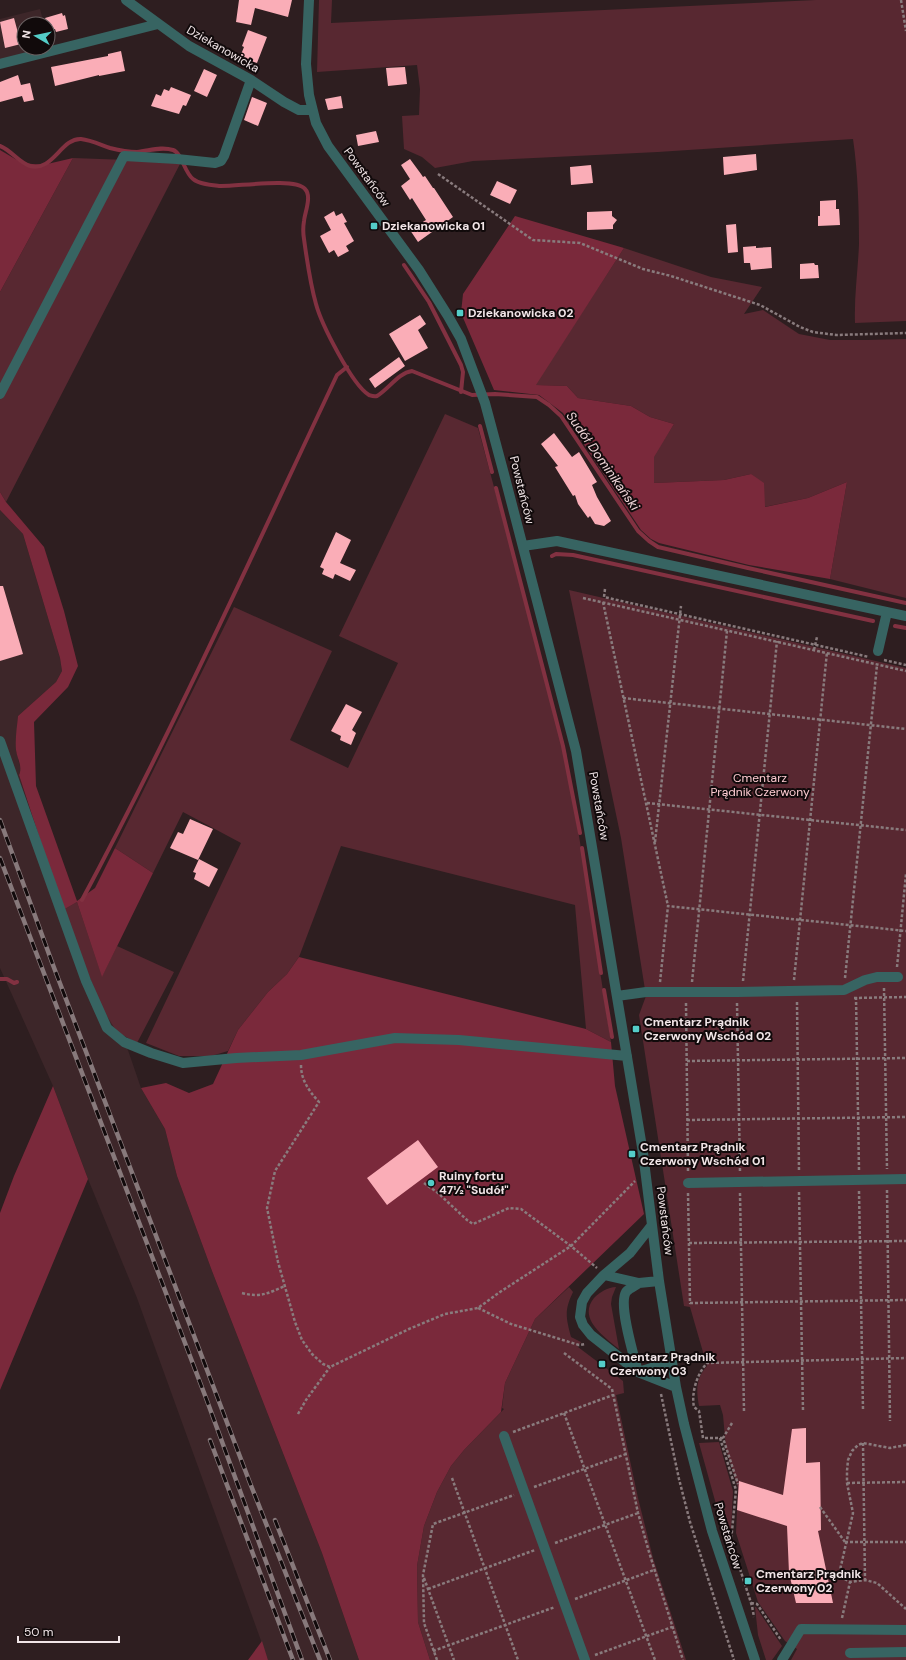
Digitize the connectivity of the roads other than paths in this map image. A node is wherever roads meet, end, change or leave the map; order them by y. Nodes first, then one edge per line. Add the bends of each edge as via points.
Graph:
1 (126, 0) edge
2 (309, 0) edge
3 (158, 24) junction
4 (0, 64) edge
5 (251, 80) junction
6 (312, 110) junction
7 (0, 394) edge
8 (523, 546) junction
9 (887, 612) junction
10 (906, 616) edge
11 (877, 655) road end
12 (0, 741) edge
13 (897, 977) road end
14 (616, 996) junction
15 (627, 1056) junction
16 (906, 1179) edge
17 (688, 1183) road end
18 (652, 1225) junction
19 (604, 1275) junction
20 (659, 1281) junction
21 (639, 1283) junction
22 (671, 1362) junction
23 (638, 1372) junction
24 (676, 1387) junction
25 (504, 1436) road end
26 (906, 1630) edge
27 (906, 1652) edge
28 (850, 1653) dead end
29 (585, 1659) edge
30 (755, 1660) edge
31 (782, 1660) edge

1 - 3 street, Dziekanowicka
2 - 6 street, Powstańców via 306,64
3 - 4 street
3 - 5 street, Dziekanowicka via 189,46
5 - 6 street, Dziekanowicka via 294,108
5 - 7 street via 221,161 215,163 124,156
6 - 8 street, Powstańców via 328,146 419,270 461,339 485,403
8 - 9 street via 557,541
8 - 14 street, Powstańców via 576,751
9 - 10 street
9 - 11 street
12 - 15 street via 86,981 107,1028 129,1044 151,1054 183,1063 301,1055 395,1038 459,1040
13 - 14 street via 865,980 844,990 646,992
14 - 15 street, Powstańców
15 - 18 street, Powstańców
16 - 17 street
18 - 19 street via 630,1253
18 - 20 street, Powstańców
19 - 21 street
19 - 23 street via 587,1293 582,1302 580,1317 591,1335
20 - 21 street
20 - 22 street, Powstańców
21 - 23 street via 627,1291 623,1300
22 - 23 street
22 - 24 street, Powstańców
23 - 24 street
24 - 30 street, Powstańców via 712,1531
25 - 29 street
26 - 31 street via 801,1629
27 - 28 street

